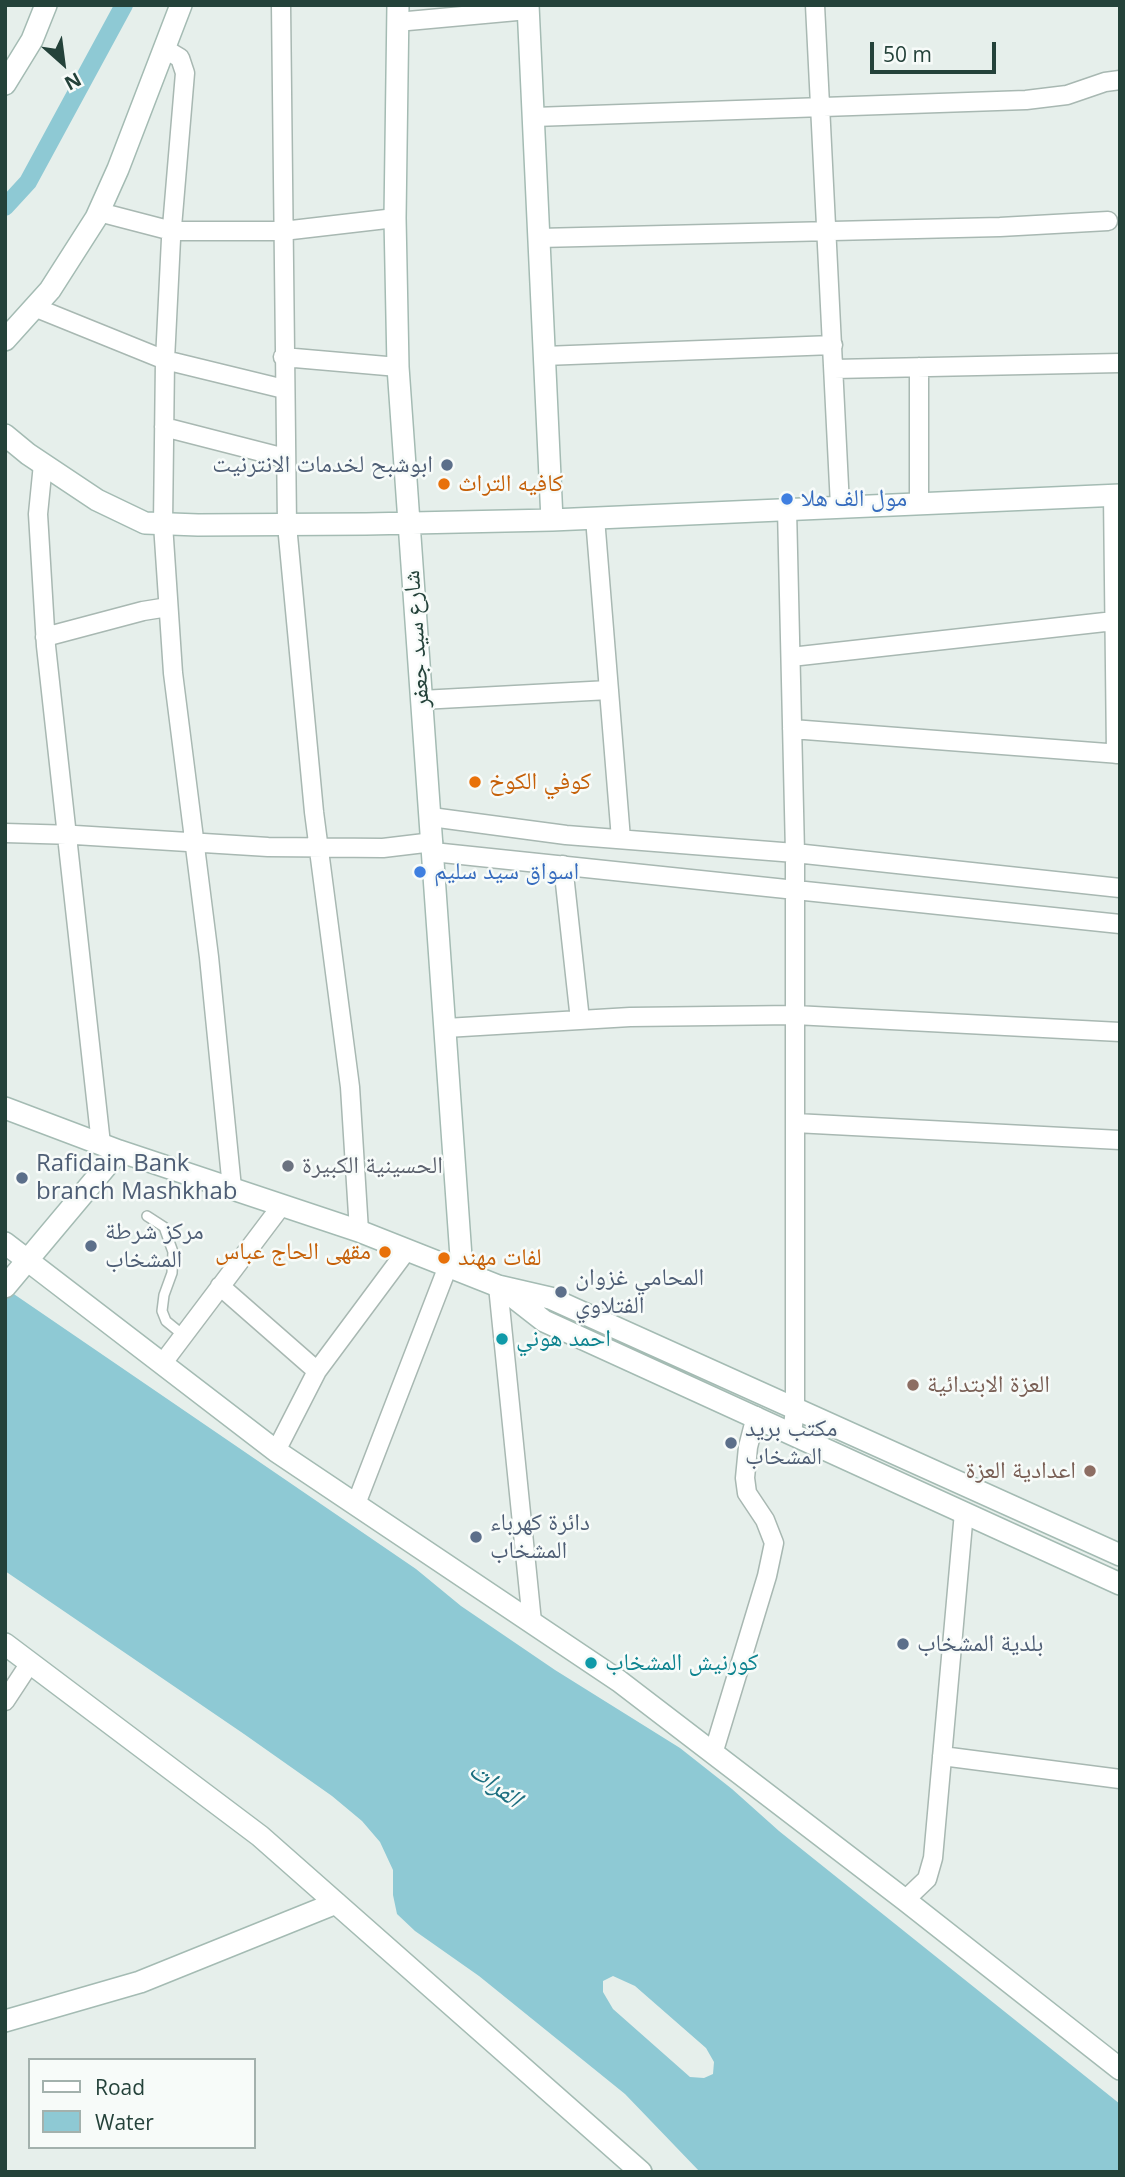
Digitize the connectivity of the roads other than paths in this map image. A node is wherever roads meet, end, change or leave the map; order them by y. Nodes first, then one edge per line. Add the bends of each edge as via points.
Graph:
1 (46, 5) edge
2 (181, 5) edge
3 (281, 5) edge
4 (815, 5) edge
5 (528, 8) edge
6 (398, 14) edge
7 (165, 49) junction
8 (1120, 80) edge
9 (5, 84) edge
10 (821, 106) junction
11 (534, 117) junction
12 (99, 212) junction
13 (395, 218) junction
14 (1108, 221) dead end
15 (827, 230) junction
16 (172, 231) junction
17 (283, 231) junction
18 (539, 238) junction
19 (34, 307) junction
20 (5, 340) edge
21 (833, 345) junction
22 (544, 356) junction
23 (283, 357) junction
24 (165, 360) junction
25 (1120, 363) edge
26 (398, 367) junction
27 (919, 367) junction
28 (834, 369) junction
29 (284, 389) junction
30 (164, 427) junction
31 (5, 435) edge
32 (285, 458) junction
33 (43, 464) junction
34 (1116, 495) edge
35 (919, 503) junction
36 (840, 506) junction
37 (787, 509) junction
38 (595, 518) junction
39 (552, 520) junction
40 (408, 523) junction
41 (163, 524) junction
42 (287, 525) junction
43 (168, 607) junction
44 (1115, 621) junction
45 (45, 637) junction
46 (791, 657) junction
47 (609, 690) junction
48 (421, 700) junction
49 (792, 729) junction
50 (1118, 754) edge
51 (430, 817) junction
52 (5, 833) edge
53 (67, 834) junction
54 (621, 839) junction
55 (194, 842) junction
56 (318, 847) junction
57 (433, 847) junction
58 (795, 853) junction
59 (562, 865) junction
60 (1120, 888) edge
61 (795, 889) junction
62 (1120, 924) edge
63 (795, 1015) junction
64 (580, 1020) junction
65 (446, 1028) junction
66 (1120, 1032) edge
67 (5, 1108) edge
68 (795, 1123) junction
69 (1120, 1140) edge
70 (110, 1148) junction
71 (232, 1188) junction
72 (282, 1205) junction
73 (148, 1216) dead end
74 (359, 1231) junction
75 (5, 1243) edge
76 (407, 1250) junction
77 (27, 1262) junction
78 (455, 1269) junction
79 (9, 1283) edge
80 (220, 1286) junction
81 (498, 1286) junction
82 (183, 1335) junction
83 (162, 1364) junction
84 (317, 1371) junction
85 (795, 1409) junction
86 (756, 1416) junction
87 (792, 1433) junction
88 (276, 1451) junction
89 (356, 1504) junction
90 (964, 1512) junction
91 (1120, 1555) edge
92 (1120, 1584) edge
93 (532, 1622) junction
94 (5, 1644) edge
95 (30, 1663) junction
96 (5, 1701) edge
97 (713, 1754) junction
98 (942, 1756) junction
99 (1120, 1779) edge
100 (905, 1900) junction
101 (336, 1902) junction
102 (5, 2021) edge
103 (1120, 2069) edge
104 (641, 2172) edge

1 - 9 street via 32,40
2 - 7 street
3 - 17 street
4 - 10 street
5 - 6 street
5 - 11 street
6 - 13 street, شارع سيد جعفر
7 - 12 street
7 - 16 street via 180,58 185,73
8 - 10 street via 1067,95 1026,100
10 - 11 street
10 - 15 street
11 - 18 street
12 - 16 street
12 - 19 street via 50,290
13 - 17 street
13 - 26 street, شارع سيد جعفر
14 - 15 street
15 - 18 street
15 - 21 street
16 - 17 street
16 - 24 street
17 - 23 street
18 - 22 street
19 - 20 street
19 - 24 street
21 - 22 street
21 - 28 street
22 - 39 street
23 - 26 street
23 - 29 street
24 - 29 street
24 - 30 street
25 - 27 street
26 - 40 street, شارع سيد جعفر
27 - 28 street
27 - 35 street
28 - 36 street
29 - 32 street
30 - 32 street
30 - 41 street
31 - 33 street
32 - 42 street
33 - 41 street via 97,500 145,523
33 - 45 street via 38,514
34 - 35 street
34 - 44 street
35 - 36 street
36 - 37 street
37 - 38 street
37 - 46 street
38 - 39 street
38 - 47 street
39 - 40 street
40 - 42 street
40 - 48 street, شارع سيد جعفر
41 - 42 street
41 - 43 street
42 - 56 street
43 - 45 street
43 - 55 street
44 - 46 street
44 - 50 street
45 - 53 street
46 - 49 street
47 - 48 street
47 - 54 street
48 - 51 street, شارع سيد جعفر
49 - 50 street
49 - 58 street
51 - 54 street
51 - 57 street, شارع سيد جعفر
52 - 53 street
53 - 55 street
53 - 70 street
54 - 58 street
55 - 56 street
55 - 71 street
56 - 57 street
56 - 74 street via 350,1087
57 - 59 street
57 - 65 street, شارع سيد جعفر
58 - 60 street
58 - 61 street
59 - 61 street
59 - 64 street
61 - 62 street
61 - 63 street
63 - 64 street
63 - 66 street
63 - 68 street
64 - 65 street
65 - 78 street, شارع سيد جعفر
67 - 70 street
68 - 69 street
68 - 85 street
70 - 71 street
70 - 77 street
71 - 72 street
72 - 74 street
72 - 80 street
73 - 82 lane via 164,1227 173,1252 173,1273 162,1311 166,1321
74 - 76 street
75 - 77 street
76 - 78 street
76 - 84 street
77 - 79 street
77 - 83 street
78 - 81 street
78 - 89 street
80 - 82 street
80 - 84 street
81 - 85 street via 550,1298
81 - 86 street via 544,1321
81 - 93 street
82 - 83 street
83 - 88 street
84 - 88 street
85 - 87 street
85 - 91 street
86 - 87 street
86 - 97 street via 748,1447 746,1486 774,1543
87 - 90 street
88 - 89 street
89 - 93 street
90 - 92 street
90 - 98 street
93 - 97 street via 619,1681
94 - 95 street
95 - 96 street
95 - 101 street via 260,1836
97 - 100 street
98 - 99 street
98 - 100 street via 931,1869
100 - 103 street
101 - 102 street via 140,1982
101 - 104 street

